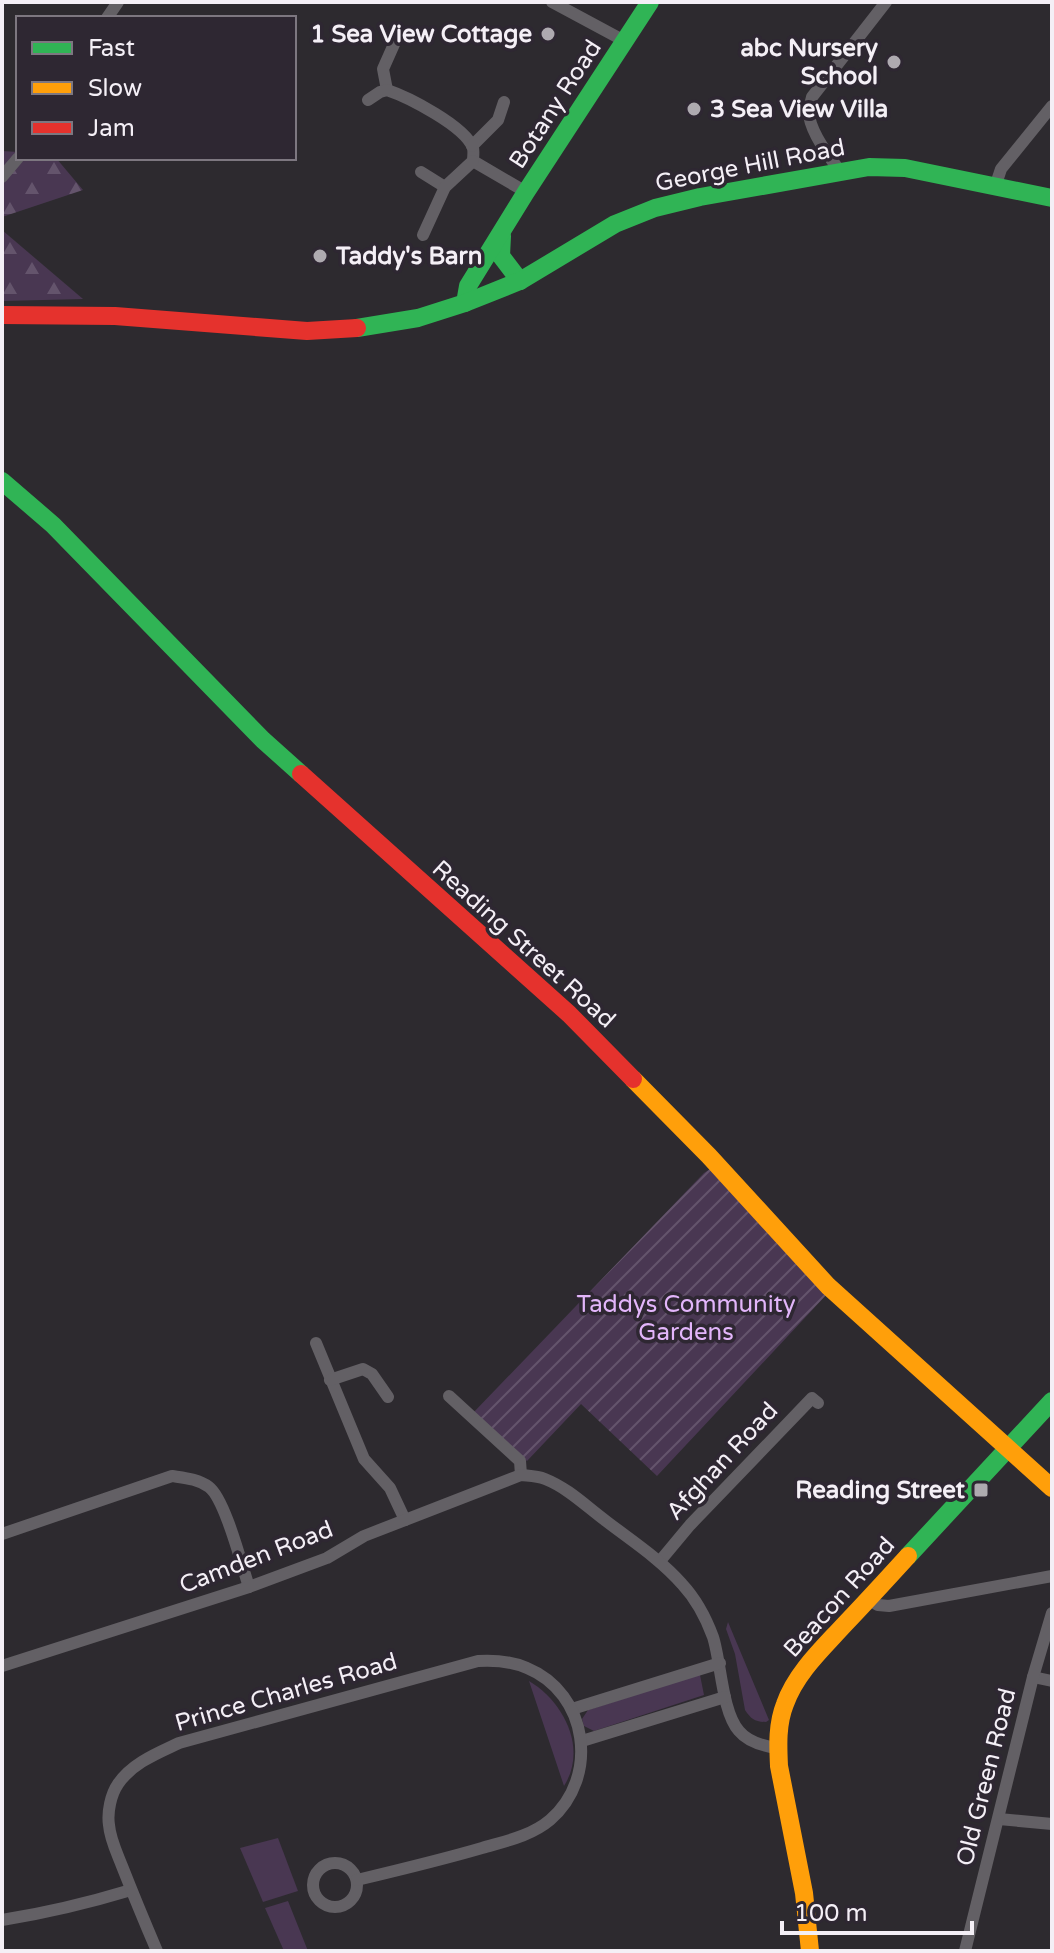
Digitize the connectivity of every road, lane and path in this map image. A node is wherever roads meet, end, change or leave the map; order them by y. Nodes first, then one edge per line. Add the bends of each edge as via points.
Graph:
1 (552, 2) edge
2 (650, 2) edge
3 (886, 2) edge
4 (395, 42) dead end
5 (623, 44) junction
6 (387, 90) junction
7 (368, 100) dead end
8 (504, 102) dead end
9 (1052, 106) edge
10 (468, 142) junction
11 (16, 160) edge
12 (473, 161) junction
13 (840, 171) junction
14 (421, 172) dead end
15 (2, 177) edge
16 (445, 187) junction
17 (995, 187) junction
18 (526, 192) junction
19 (1052, 198) edge
20 (502, 233) junction
21 (423, 235) dead end
22 (520, 281) junction
23 (465, 303) junction
24 (2, 315) edge
25 (2, 481) edge
26 (316, 1343) dead end
27 (330, 1380) junction
28 (449, 1396) dead end
29 (388, 1397) dead end
30 (1052, 1401) edge
31 (818, 1403) dead end
32 (1008, 1450) junction
33 (521, 1475) junction
34 (1052, 1488) edge
35 (405, 1520) junction
36 (2, 1534) edge
37 (660, 1561) junction
38 (1052, 1576) edge
39 (249, 1587) junction
40 (868, 1599) junction
41 (1052, 1613) edge
42 (720, 1663) junction
43 (2, 1666) edge
44 (1033, 1677) junction
45 (1052, 1681) edge
46 (725, 1697) junction
47 (572, 1709) junction
48 (582, 1741) junction
49 (777, 1748) junction
50 (999, 1819) junction
51 (1052, 1824) edge
52 (357, 1880) dead end
53 (131, 1890) junction
54 (2, 1920) edge
55 (157, 1951) edge
56 (810, 1951) edge
57 (965, 1951) edge

1 - 5 street
2 - 5 street, Botany Road
3 - 13 street via 812,97 808,114
4 - 6 street via 383,69
5 - 18 street, Botany Road
6 - 7 street
6 - 10 street via 453,124
8 - 10 street via 498,120
9 - 17 street via 1001,169
10 - 12 street
11 - 15 street
12 - 16 street
12 - 18 street
13 - 17 street, George Hill Road via 905,168
13 - 22 street, George Hill Road via 655,208 615,224
14 - 16 street
16 - 21 street
17 - 19 street, George Hill Road
18 - 20 street, Botany Road
20 - 22 street via 501,256
20 - 23 street, Botany Road via 468,286
22 - 23 street, George Hill Road
23 - 24 street, George Hill Road via 378,326 307,331 115,316
25 - 32 street, Reading Street Road via 53,525 263,740 569,1014 828,1286
26 - 27 street
27 - 29 street via 363,1369
27 - 35 street via 364,1459 390,1488
28 - 33 street via 520,1461
30 - 32 street, Beacon Road
31 - 37 street, Afghan Road via 812,1398
32 - 34 street
32 - 40 street, Beacon Road
33 - 35 street, Camden Road
33 - 37 street via 548,1480 568,1492
35 - 39 street, Camden Road via 327,1558
36 - 39 street via 172,1476 193,1479 211,1488 221,1506
37 - 42 street via 703,1614
38 - 40 street via 889,1606
39 - 43 street, Camden Road
40 - 49 street, Beacon Road via 793,1685
41 - 44 street, Old Green Road
42 - 46 street
42 - 47 street
44 - 45 street
44 - 50 street, Old Green Road
46 - 48 street
46 - 49 street via 738,1731 761,1746
47 - 48 street, Prince Charles Road
47 - 53 street, Prince Charles Road via 548,1680 527,1668 478,1661 179,1743 129,1772 110,1805 108,1824
48 - 52 street via 572,1792 539,1828
49 - 56 street, Beacon Road
50 - 51 street
50 - 57 street, Old Green Road
53 - 54 street via 46,1914
53 - 55 street, Prince Charles Road

